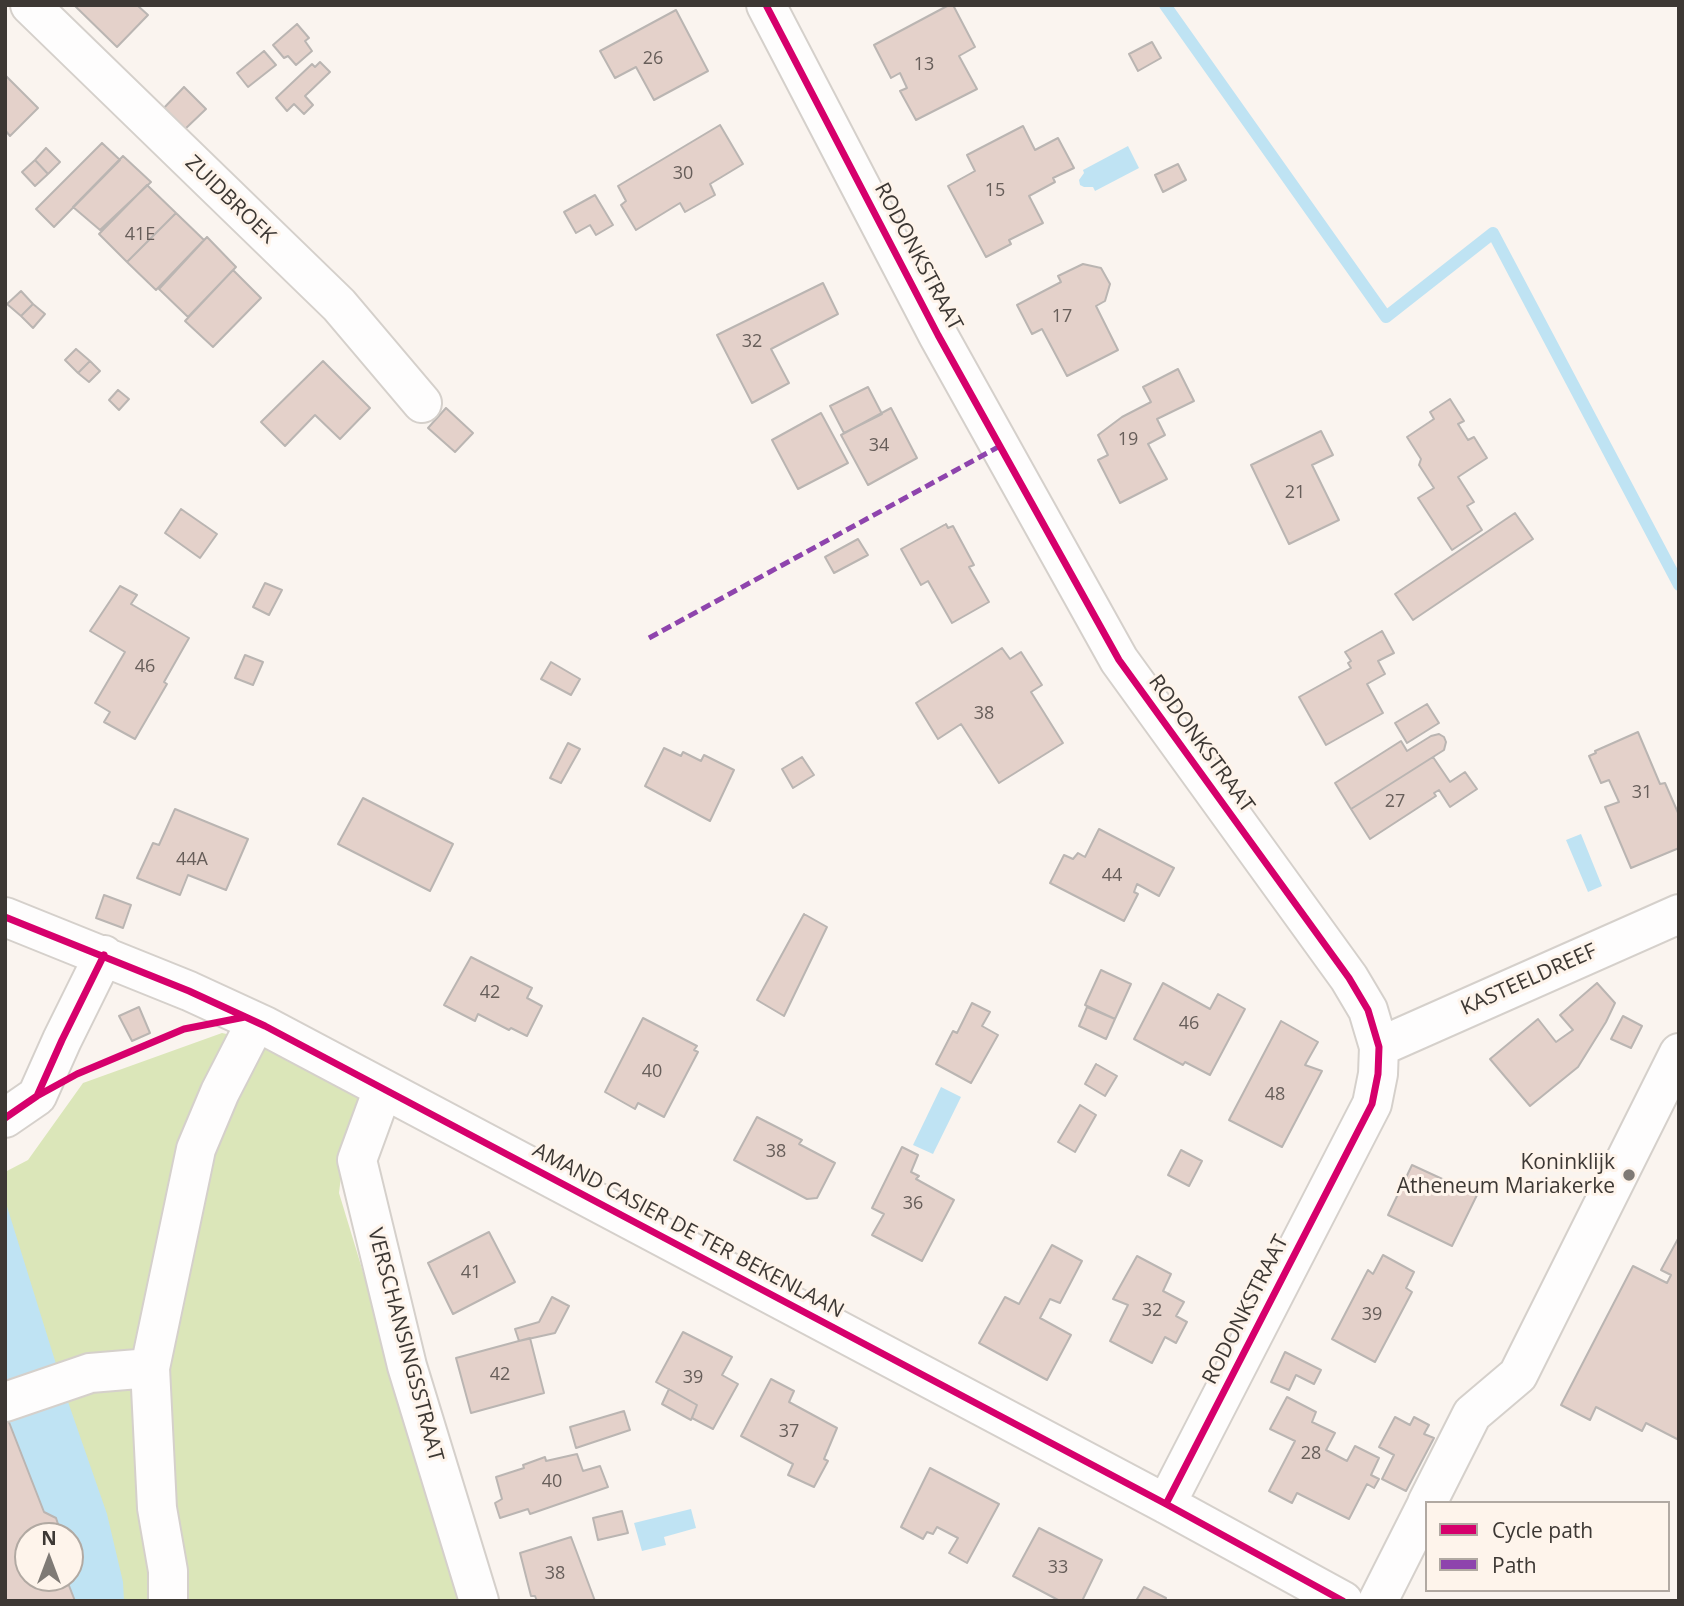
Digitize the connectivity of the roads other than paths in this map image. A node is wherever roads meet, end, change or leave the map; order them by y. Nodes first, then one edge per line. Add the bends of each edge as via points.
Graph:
1 (30, 5) edge
2 (766, 5) edge
3 (422, 403) dead end
4 (1679, 914) edge
5 (5, 917) edge
6 (104, 955) junction
7 (256, 1022) junction
8 (1379, 1047) junction
9 (1679, 1053) edge
10 (383, 1089) junction
11 (5, 1118) edge
12 (150, 1368) junction
13 (5, 1402) edge
14 (1428, 1501) edge
15 (1166, 1504) junction
16 (1425, 1507) edge
17 (168, 1601) edge
18 (479, 1601) edge
19 (1343, 1601) edge
20 (1378, 1601) edge

1 - 3 street, ZUIDBROEK via 339,305
2 - 8 street, RODONKSTRAAT via 938,335 1119,660 1349,978 1368,1010
4 - 8 street, KASTEELDREEF
5 - 6 street, AMAND CASIER DE TER BEKENLAAN
6 - 7 street, AMAND CASIER DE TER BEKENLAAN
6 - 11 street via 37,1096
7 - 10 street, AMAND CASIER DE TER BEKENLAAN
7 - 12 street via 196,1149
8 - 15 street, RODONKSTRAAT via 1372,1104
9 - 14 street via 1518,1375 1472,1415
10 - 15 street, AMAND CASIER DE TER BEKENLAAN
10 - 18 street, VERSCHANSINGSSTRAAT via 357,1160 407,1366
12 - 13 street via 90,1373
12 - 17 street via 157,1508 168,1571
15 - 19 street, AMAND CASIER DE TER BEKENLAAN
16 - 20 street

